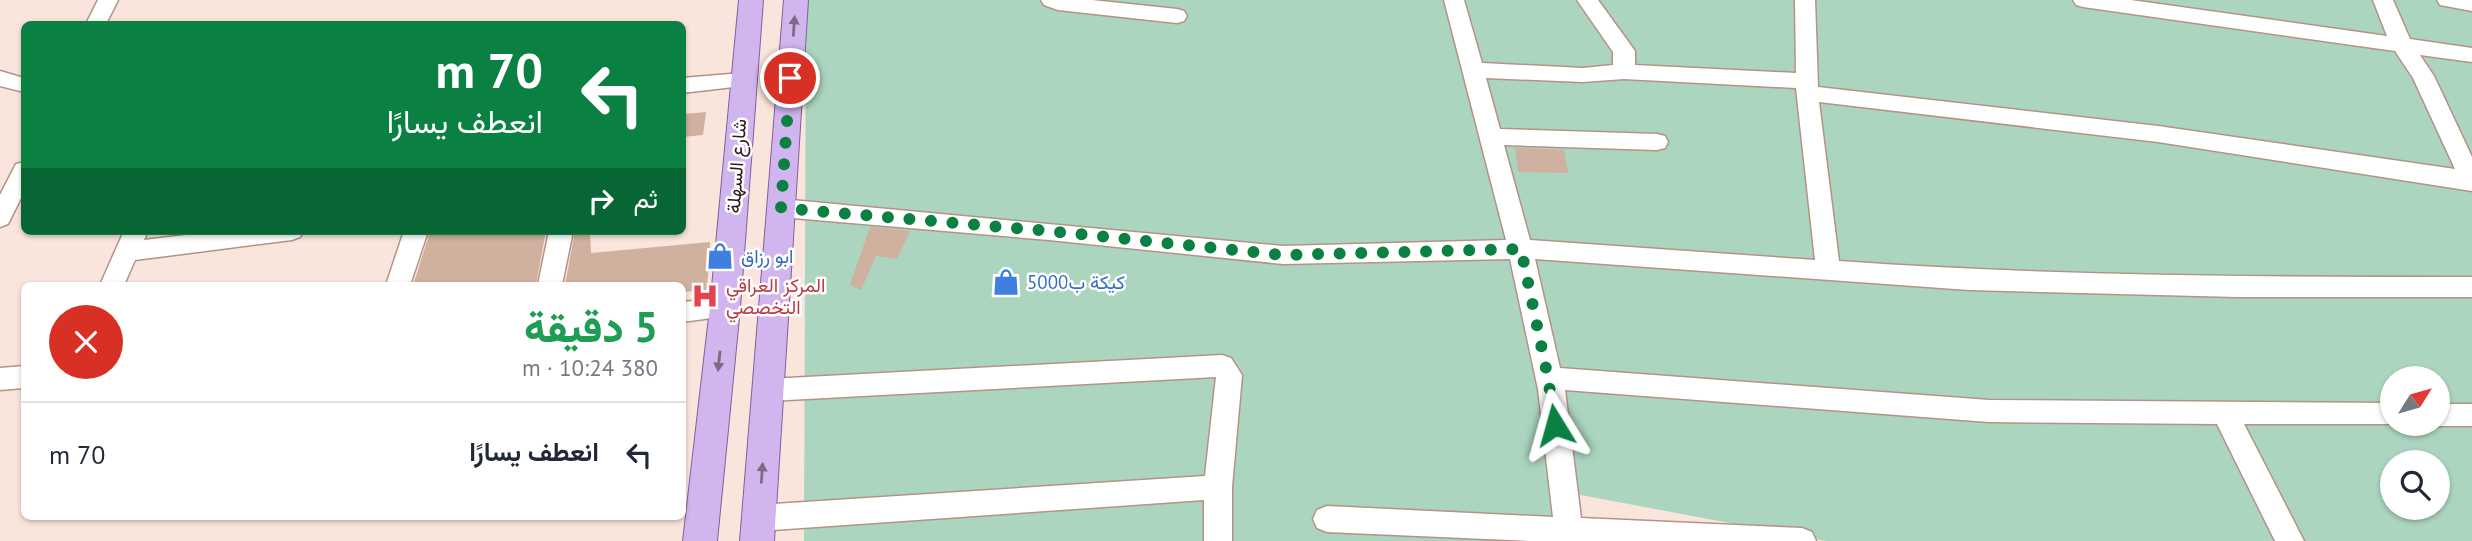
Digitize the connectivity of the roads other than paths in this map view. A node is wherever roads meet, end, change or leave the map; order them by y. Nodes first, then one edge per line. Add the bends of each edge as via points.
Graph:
1 (108, 0) edge
2 (751, 0) edge
3 (796, 0) edge
4 (1051, 0) edge
5 (1454, 0) edge
6 (1587, 0) edge
7 (1805, 0) edge
8 (2083, 0) edge
9 (2383, 0) edge
10 (2447, 0) edge
11 (2472, 4) edge
12 (1177, 16) dead end
13 (98, 21) edge
14 (2401, 44) junction
15 (2472, 55) edge
16 (1474, 70) junction
17 (1624, 72) junction
18 (0, 78) edge
19 (743, 80) junction
20 (21, 84) edge
21 (686, 86) edge
22 (1807, 87) junction
23 (1490, 137) junction
24 (1657, 142) dead end
25 (21, 176) edge
26 (2472, 181) edge
27 (781, 208) junction
28 (0, 218) edge
29 (233, 235) edge
30 (415, 235) edge
31 (560, 235) edge
32 (131, 242) edge
33 (1521, 249) junction
34 (1828, 270) junction
35 (113, 282) edge
36 (399, 282) edge
37 (551, 282) edge
38 (2472, 287) edge
39 (725, 308) junction
40 (686, 312) edge
41 (21, 377) edge
42 (1548, 378) junction
43 (0, 379) edge
44 (769, 390) junction
45 (2224, 412) junction
46 (2380, 414) edge
47 (2450, 415) edge
48 (2472, 415) edge
49 (1218, 487) junction
50 (1326, 519) dead end
51 (758, 529) edge
52 (1568, 535) edge
53 (700, 541) edge
54 (1218, 541) edge
55 (1802, 541) edge
56 (2290, 541) edge

1 - 13 street
2 - 19 main road, شارع السهلة
27 -> 3 main road
4 - 12 street
5 - 16 street
6 - 17 street via 1623,51
7 - 22 street
8 - 14 street
9 - 14 street
10 - 11 street
14 - 15 street
14 - 26 street via 2423,76
16 - 17 street via 1583,75
16 - 23 street
17 - 22 street
18 - 20 street
19 - 21 street
19 - 39 main road, شارع السهلة
22 - 26 street
22 - 34 street
23 - 24 street
23 - 33 street
25 - 28 street
27 - 33 street via 1283,255
27 - 44 main road
29 - 32 street
30 - 36 street
31 - 37 street
32 - 35 street
33 - 34 street
33 - 42 street
34 - 38 street via 2092,284
39 - 40 street
39 -> 53 main road, شارع السهلة
41 - 43 street
42 - 45 street via 1989,411
42 - 52 street
44 - 49 street via 1222,366 1229,375
51 -> 44 main road
45 - 46 street
45 - 56 street
47 - 48 street
49 - 51 street
49 - 54 street
50 - 52 street
52 - 55 street

